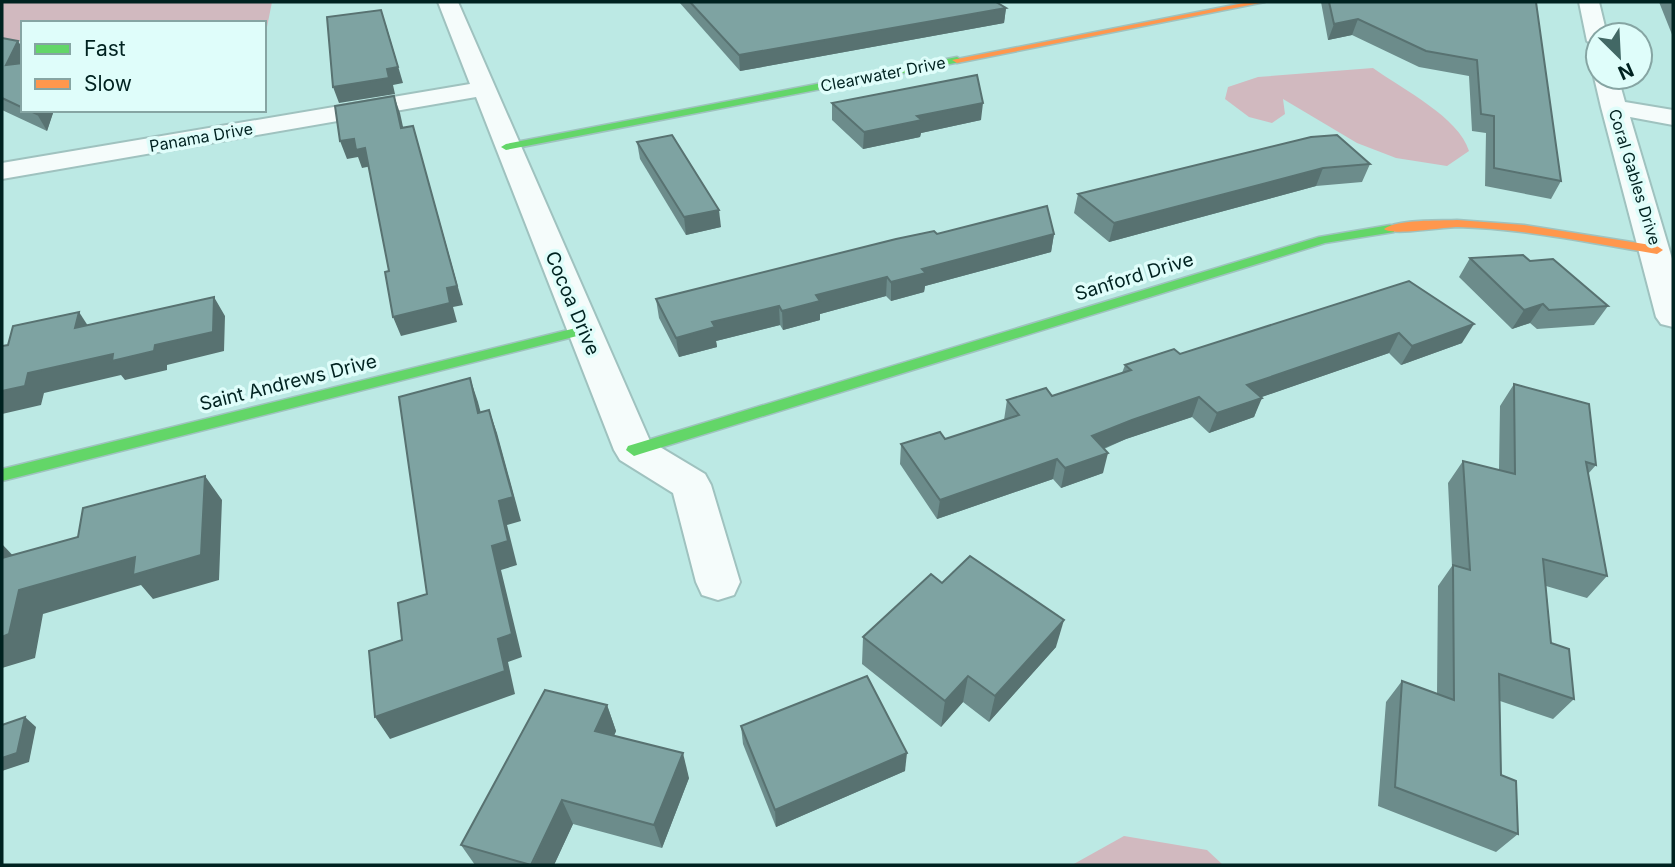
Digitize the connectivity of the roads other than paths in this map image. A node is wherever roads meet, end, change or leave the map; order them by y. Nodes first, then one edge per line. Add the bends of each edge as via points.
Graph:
1 (448, 2) edge
2 (1261, 2) edge
3 (1589, 2) edge
4 (1593, 21) edge
5 (483, 89) junction
6 (1609, 91) edge
7 (1613, 107) junction
8 (1673, 117) edge
9 (506, 147) junction
10 (2, 171) edge
11 (1657, 250) junction
12 (1673, 317) edge
13 (584, 330) junction
14 (634, 450) junction
15 (2, 475) edge
16 (718, 582) dead end

1 - 5 street, Cocoa Drive
2 - 9 street, Clearwater Drive
3 - 4 street
5 - 9 street, Cocoa Drive
5 - 10 street, Panama Drive
6 - 7 street, Coral Gables Drive
7 - 8 street
7 - 11 street, Coral Gables Drive
9 - 13 street, Cocoa Drive
11 - 12 street, Coral Gables Drive
11 - 14 street, Sanford Drive via 1488,224 1410,225 1323,240
13 - 14 street, Cocoa Drive
13 - 15 street, Saint Andrews Drive
14 - 16 street via 691,485

